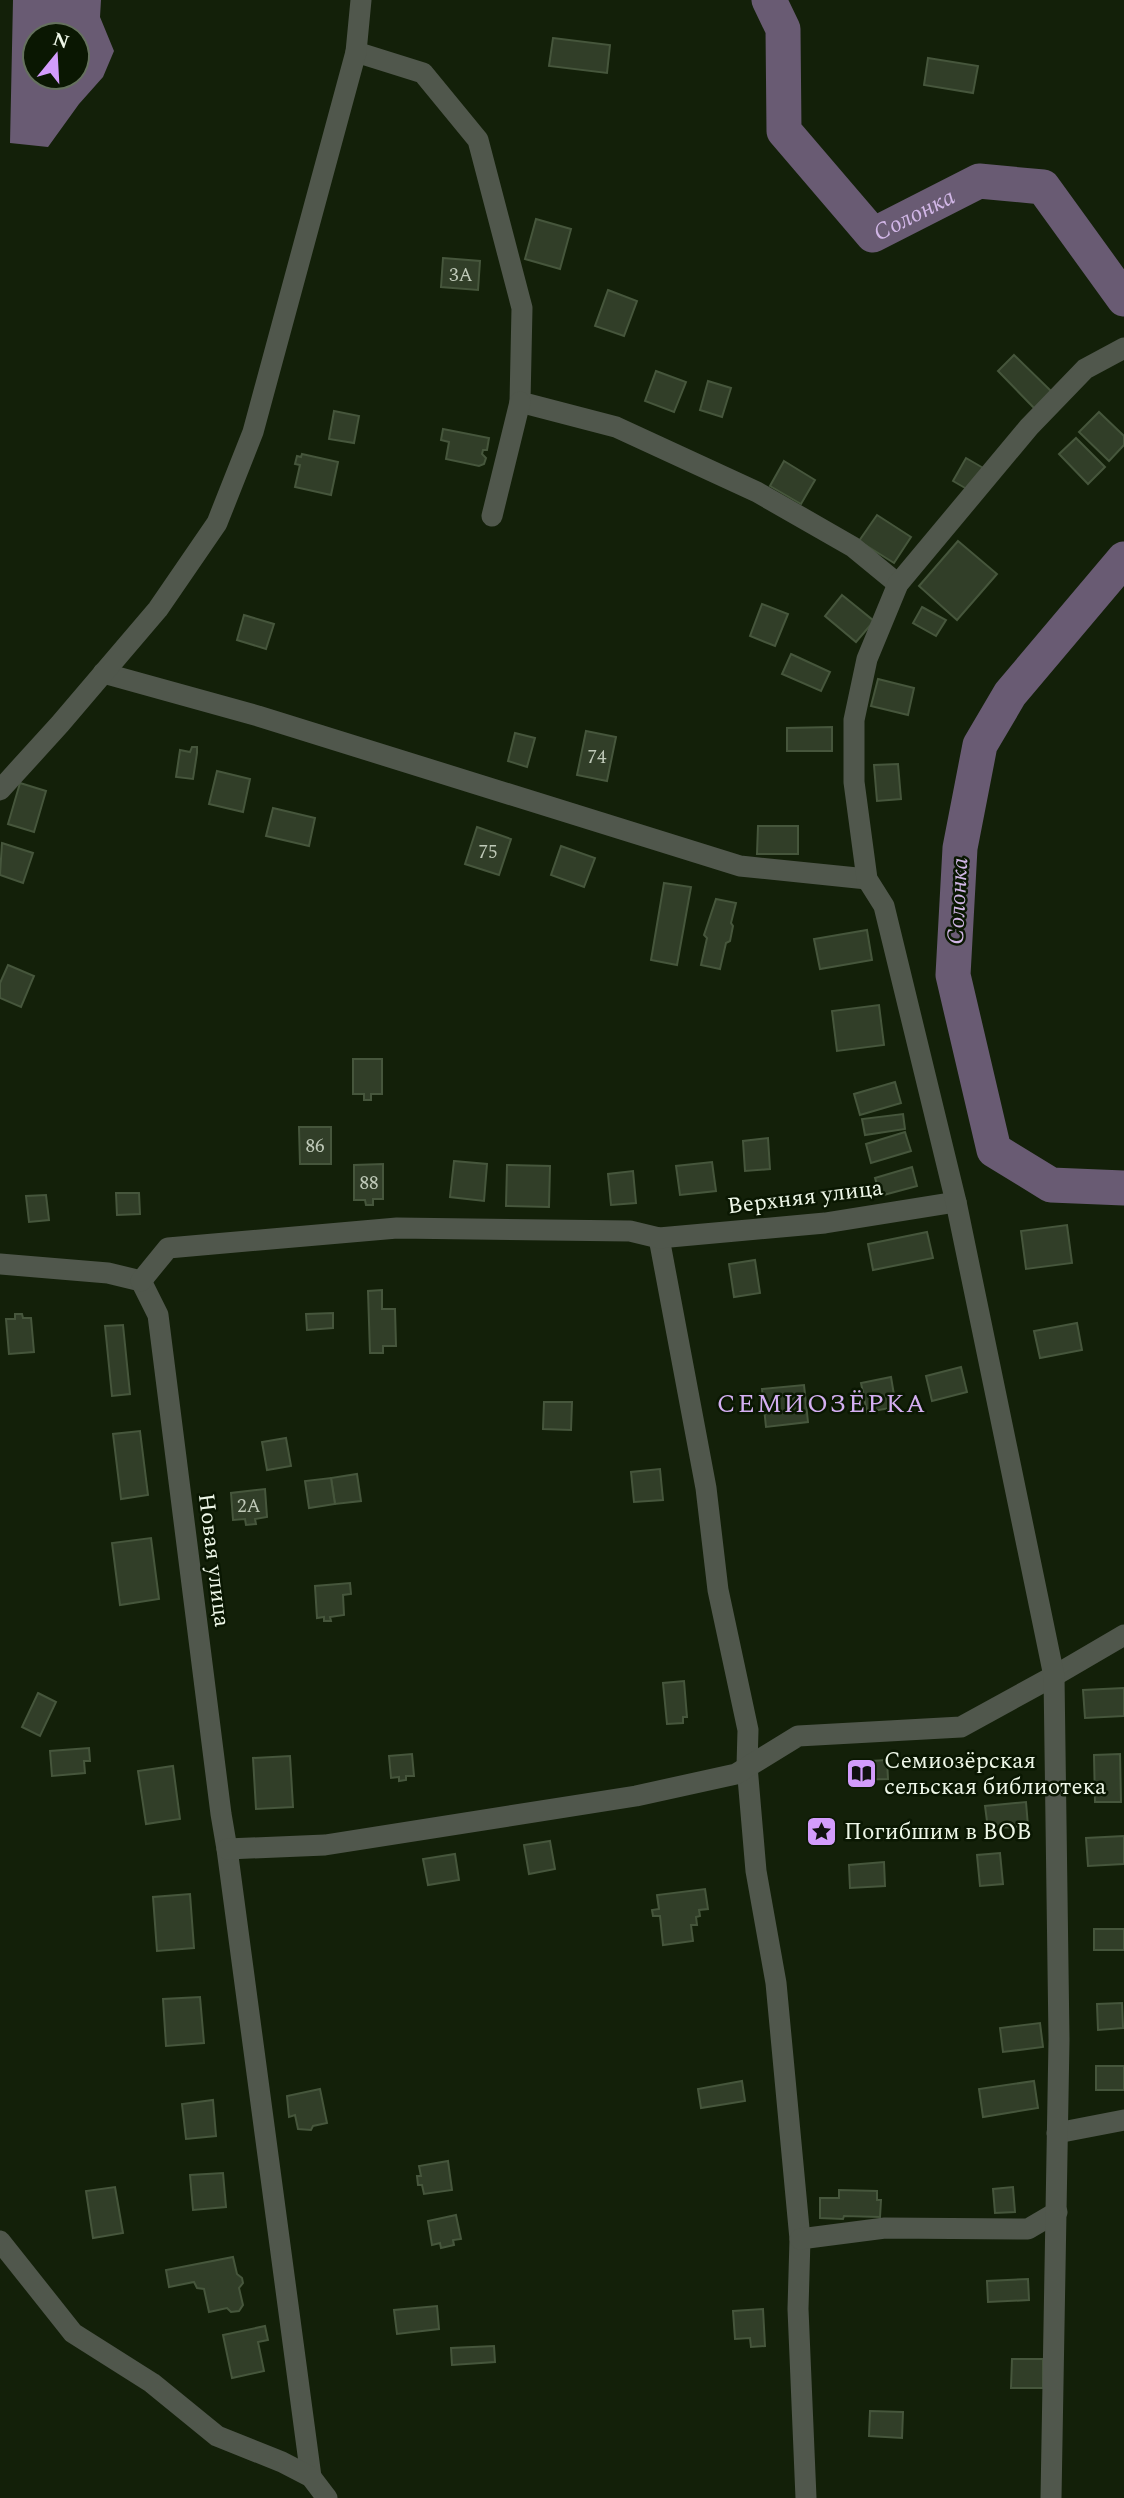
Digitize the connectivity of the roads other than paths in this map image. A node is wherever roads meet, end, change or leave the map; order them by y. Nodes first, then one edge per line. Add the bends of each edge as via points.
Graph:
1 (361, 0) edge
2 (356, 52) junction
3 (1124, 348) edge
4 (520, 402) junction
5 (492, 516) dead end
6 (898, 584) junction
7 (103, 674) junction
8 (0, 790) edge
9 (867, 879) junction
10 (956, 1202) junction
11 (659, 1238) junction
12 (0, 1264) edge
13 (141, 1282) junction
14 (1124, 1635) edge
15 (1054, 1676) junction
16 (747, 1766) junction
17 (228, 1849) junction
18 (1124, 2120) edge
19 (1057, 2133) junction
20 (1057, 2212) junction
21 (800, 2238) junction
22 (0, 2241) edge
23 (310, 2477) junction
24 (327, 2498) edge
25 (806, 2498) edge
26 (1051, 2498) edge

1 - 2 street
2 - 4 street via 423,73 478,140 522,308
2 - 7 street via 253,432 221,511 158,609
3 - 6 street via 1084,369 1029,427
4 - 5 street
4 - 6 street via 616,426 757,492 853,547
6 - 9 street via 867,659 854,720 855,782
7 - 8 street
7 - 9 street via 257,716 740,866
9 - 10 street via 884,906
10 - 11 street, Верхняя улица via 825,1223
10 - 15 street
11 - 13 street, Верхняя улица via 630,1231 397,1228 168,1248
11 - 16 street via 706,1488 718,1590 748,1730
12 - 13 street via 108,1273
13 - 17 street, Новая улица via 158,1315
14 - 15 street
15 - 16 street via 961,1727 798,1736
15 - 19 street
16 - 17 street via 736,1773 636,1796 485,1821 325,1845
16 - 21 street via 756,1871 776,1983
17 - 23 street, Новая улица
18 - 19 street
19 - 20 street
20 - 21 street via 1028,2229 885,2228
20 - 26 street
21 - 25 street via 798,2309
22 - 23 street via 73,2333 152,2383 217,2436
23 - 24 street

